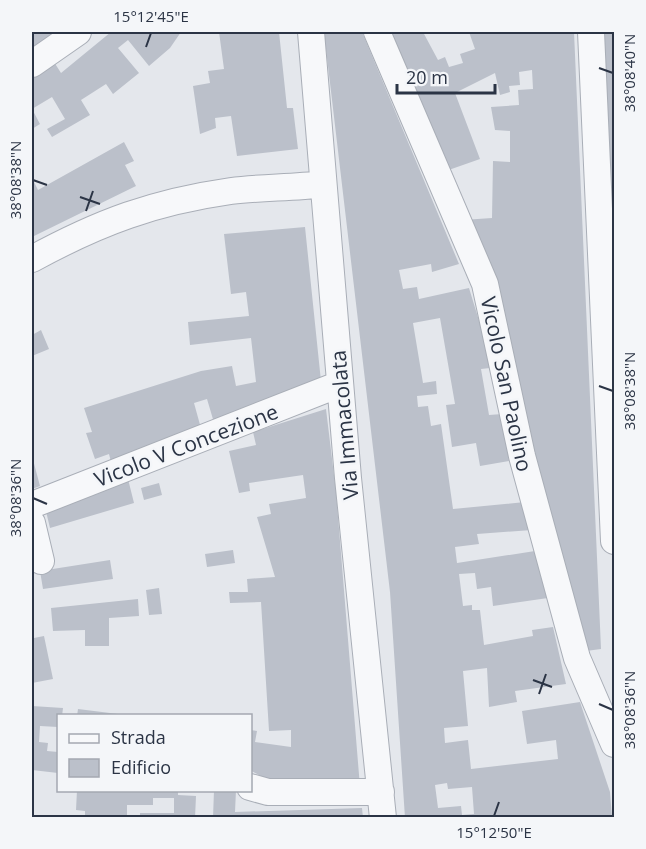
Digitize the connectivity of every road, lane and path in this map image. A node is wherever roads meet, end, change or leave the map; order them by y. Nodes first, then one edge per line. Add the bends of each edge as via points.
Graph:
1 (78, 32) edge
2 (311, 32) edge
3 (377, 32) edge
4 (591, 32) edge
5 (32, 64) edge
6 (323, 184) junction
7 (32, 259) edge
8 (340, 384) junction
9 (32, 505) edge
10 (32, 523) edge
11 (615, 541) edge
12 (41, 561) dead end
13 (615, 744) edge
14 (252, 787) edge
15 (381, 792) junction
16 (383, 818) edge

1 - 5 street
2 - 6 street, Via Immacolata
3 - 13 street, Vicolo San Paolino via 485,284 522,456 574,647
4 - 11 street
6 - 7 street via 233,191 164,202 77,234
6 - 8 street, Via Immacolata
8 - 9 street, Vicolo V Concezione
8 - 15 street, Via Immacolata
10 - 12 street
14 - 15 street via 268,792
15 - 16 street, Via Immacolata

